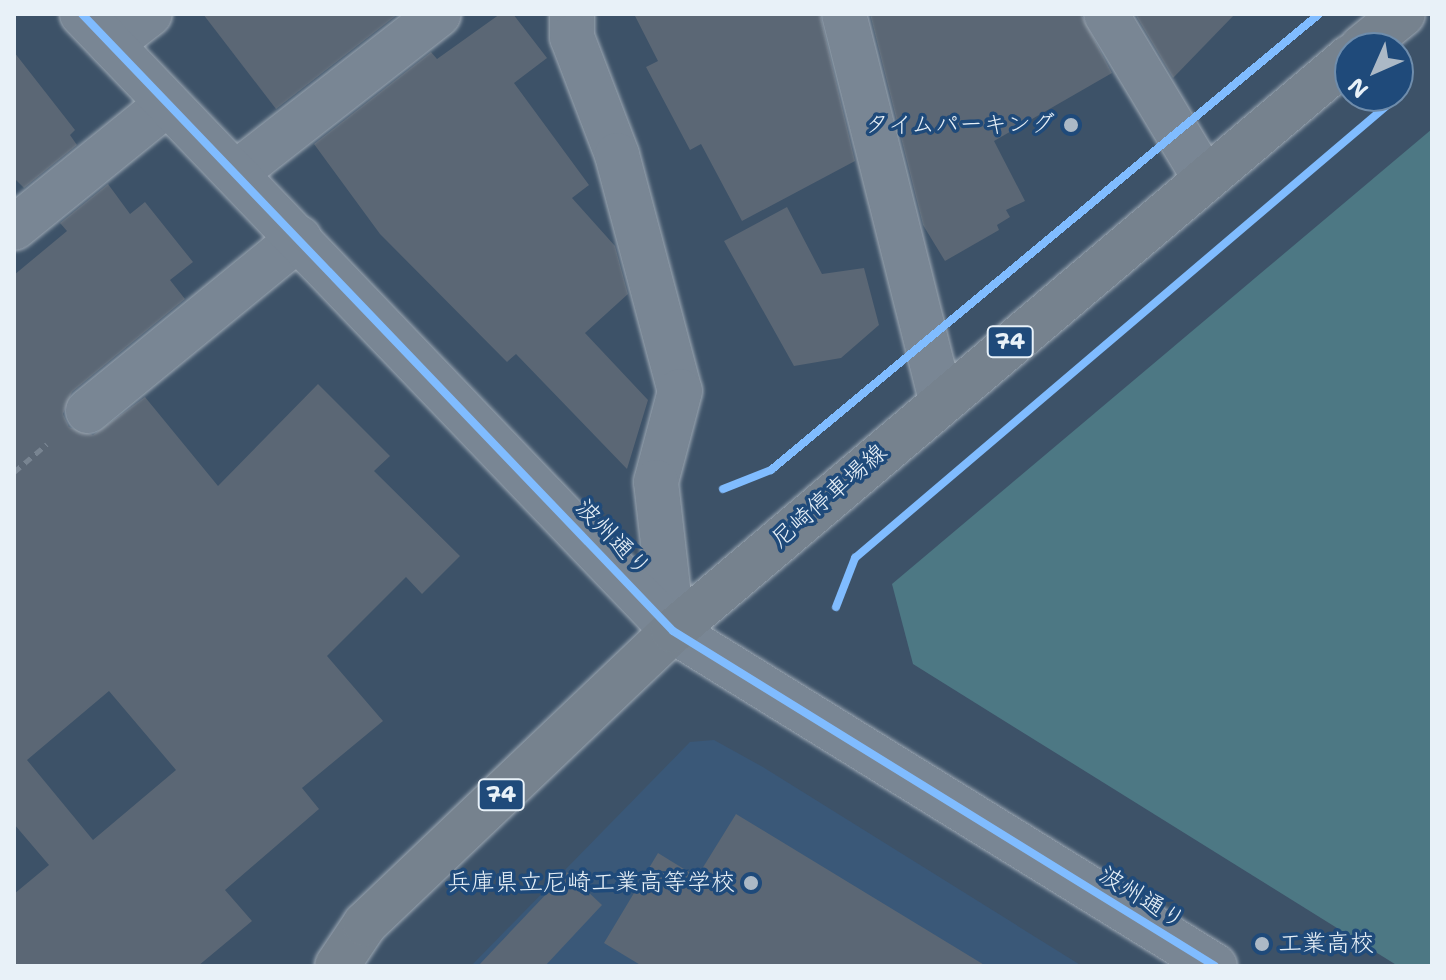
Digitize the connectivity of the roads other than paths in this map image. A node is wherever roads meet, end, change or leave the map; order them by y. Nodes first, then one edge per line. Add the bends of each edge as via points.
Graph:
1 (150, 14) edge
2 (439, 14) edge
3 (572, 14) edge
4 (844, 14) edge
5 (1106, 14) edge
6 (1403, 14) edge
7 (96, 29) edge
8 (1381, 32) edge
9 (1334, 70) edge
10 (167, 104) junction
11 (237, 172) junction
12 (1204, 177) junction
13 (14, 228) edge
14 (299, 238) junction
15 (941, 400) junction
16 (88, 411) dead end
17 (673, 631) junction
18 (337, 966) edge
19 (1215, 966) edge

1 - 7 street
2 - 11 street
3 - 17 street via 572,37 617,155 680,391 656,482
4 - 15 street
5 - 12 street
6 - 8 main road
7 - 10 street, 波州通り
9 - 12 main road, 尼崎停車場線 / 74
10 - 11 street, 波州通り
10 - 13 street
11 - 14 street, 波州通り
12 - 15 main road, 尼崎停車場線 / 74
14 - 16 street
14 - 17 street, 波州通り
15 - 17 main road, 尼崎停車場線 / 74
17 - 18 main road, 尼崎停車場線 / 74 via 365,924
17 - 19 street, 波州通り

